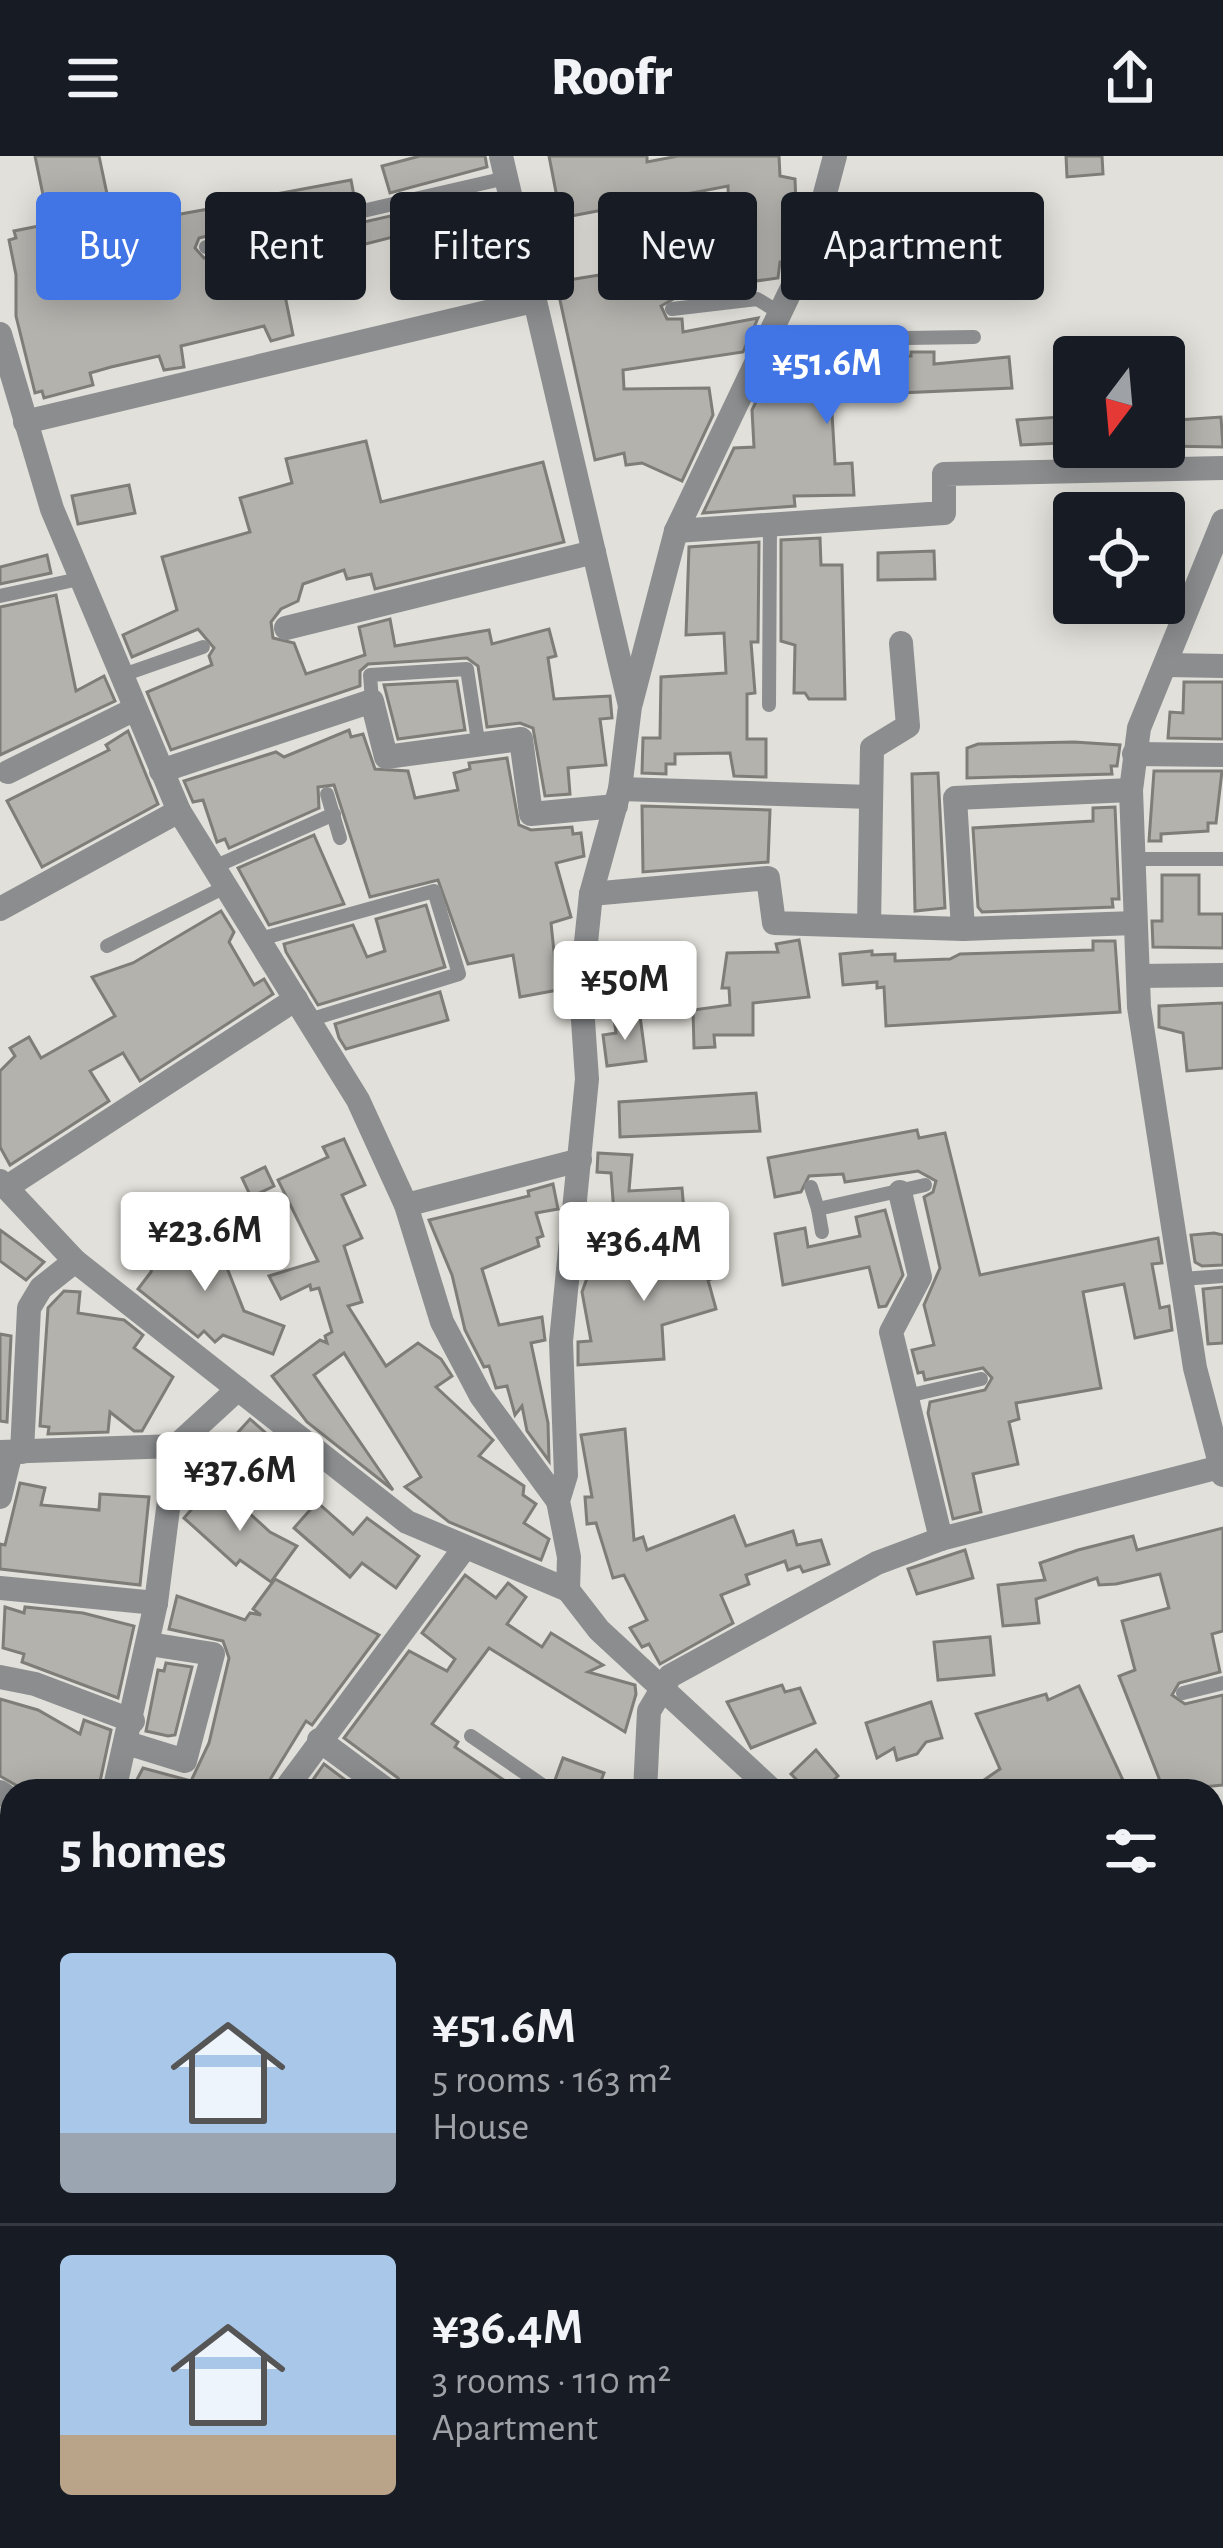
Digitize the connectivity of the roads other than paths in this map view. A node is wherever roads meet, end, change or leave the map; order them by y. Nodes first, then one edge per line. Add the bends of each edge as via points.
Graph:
1 (836, 156) edge
2 (503, 167) edge
3 (366, 204) edge
4 (533, 301) junction
5 (672, 309) dead end
6 (777, 310) junction
7 (0, 334) edge
8 (974, 337) dead end
9 (763, 340) junction
10 (26, 422) junction
11 (1223, 468) edge
12 (1223, 521) edge
13 (770, 525) junction
14 (676, 531) junction
15 (594, 552) junction
16 (79, 578) junction
17 (0, 596) edge
18 (286, 628) dead end
19 (901, 643) dead end
20 (203, 646) dead end
21 (1167, 665) junction
22 (1223, 666) edge
23 (119, 676) junction
24 (372, 700) junction
25 (769, 705) dead end
26 (630, 706) junction
27 (133, 710) junction
28 (478, 741) junction
29 (1133, 754) junction
30 (1223, 755) edge
31 (161, 771) junction
32 (8, 772) dead end
33 (1131, 790) junction
34 (327, 794) dead end
35 (618, 797) junction
36 (871, 797) junction
37 (179, 811) junction
38 (334, 814) junction
39 (340, 838) dead end
40 (1133, 859) junction
41 (1223, 859) edge
42 (220, 877) junction
43 (591, 894) junction
44 (0, 908) edge
45 (1135, 923) junction
46 (869, 926) junction
47 (963, 929) junction
48 (260, 939) junction
49 (106, 946) dead end
50 (1223, 975) edge
51 (1138, 976) junction
52 (303, 1010) junction
53 (580, 1160) junction
54 (811, 1187) dead end
55 (2, 1188) edge
56 (912, 1189) joint
57 (406, 1205) junction
58 (818, 1209) junction
59 (822, 1232) dead end
60 (75, 1261) junction
61 (1223, 1276) edge
62 (1182, 1279) junction
63 (981, 1379) dead end
64 (238, 1389) junction
65 (907, 1396) junction
66 (176, 1446) junction
67 (11, 1452) edge
68 (1221, 1471) edge
69 (0, 1497) edge
70 (558, 1502) junction
71 (941, 1539) junction
72 (463, 1550) junction
73 (0, 1588) edge
74 (568, 1590) junction
75 (156, 1603) junction
76 (148, 1643) junction
77 (0, 1677) edge
78 (1223, 1683) edge
79 (661, 1688) junction
80 (1183, 1693) dead end
81 (130, 1732) junction
82 (471, 1736) dead end
83 (319, 1740) junction
84 (117, 1779) edge
85 (292, 1779) edge
86 (372, 1779) edge
87 (534, 1779) edge
88 (647, 1779) edge
89 (760, 1779) edge

1 - 6 street via 809,250
2 - 3 lane
2 - 4 street
4 - 10 street
4 - 15 street
5 - 6 lane via 757,299
6 - 9 street
7 - 10 street
8 - 9 lane
9 - 14 street
10 - 16 street
11 - 13 street via 944,474 944,513
12 - 21 street
13 - 14 street
13 - 25 lane
14 - 26 street
15 - 18 street
15 - 26 street
16 - 17 lane
16 - 23 street
19 - 36 street via 908,726 872,748
20 - 23 lane
21 - 22 street
21 - 29 street
23 - 27 street
24 - 28 street via 386,757
24 - 28 lane via 370,675 467,670
24 - 31 street
26 - 35 street
27 - 31 street
27 - 32 street
28 - 35 street via 521,739 531,814
29 - 30 street
29 - 33 street
31 - 37 street
33 - 40 street
33 - 47 street via 955,798
34 - 38 lane
35 - 36 street
35 - 43 street
36 - 46 street
37 - 42 street
37 - 44 street
38 - 39 lane
38 - 42 lane
40 - 41 lane
40 - 45 street
42 - 48 street
42 - 49 lane
43 - 46 street via 768,878 774,923
43 - 53 street via 580,991 587,1078
45 - 47 street
45 - 51 street
46 - 47 street
48 - 52 street
48 - 52 lane via 434,891 459,974
50 - 51 street
51 - 62 street
52 - 55 street
52 - 57 street via 358,1100
53 - 57 street
53 - 70 street via 561,1341 566,1475
54 - 58 lane
55 - 60 street
56 - 58 lane
56 - 65 street via 920,1277 891,1332
57 - 70 street via 442,1322 481,1396
58 - 59 lane
60 - 64 street
60 - 67 street via 29,1308
61 - 62 lane
62 - 68 street
63 - 65 lane
64 - 66 street
64 - 72 street via 407,1522
65 - 71 street
66 - 67 street
66 - 75 street
67 - 69 street
68 - 71 street
70 - 74 street
71 - 79 street via 877,1563
72 - 74 street
72 - 83 street
73 - 75 street
74 - 79 street
75 - 76 street
76 - 81 street
76 - 81 street via 213,1654 185,1761
77 - 81 street via 34,1684
78 - 80 lane
79 - 88 street via 650,1711
79 - 89 street
81 - 84 street
82 - 87 lane
83 - 85 street
83 - 86 street

